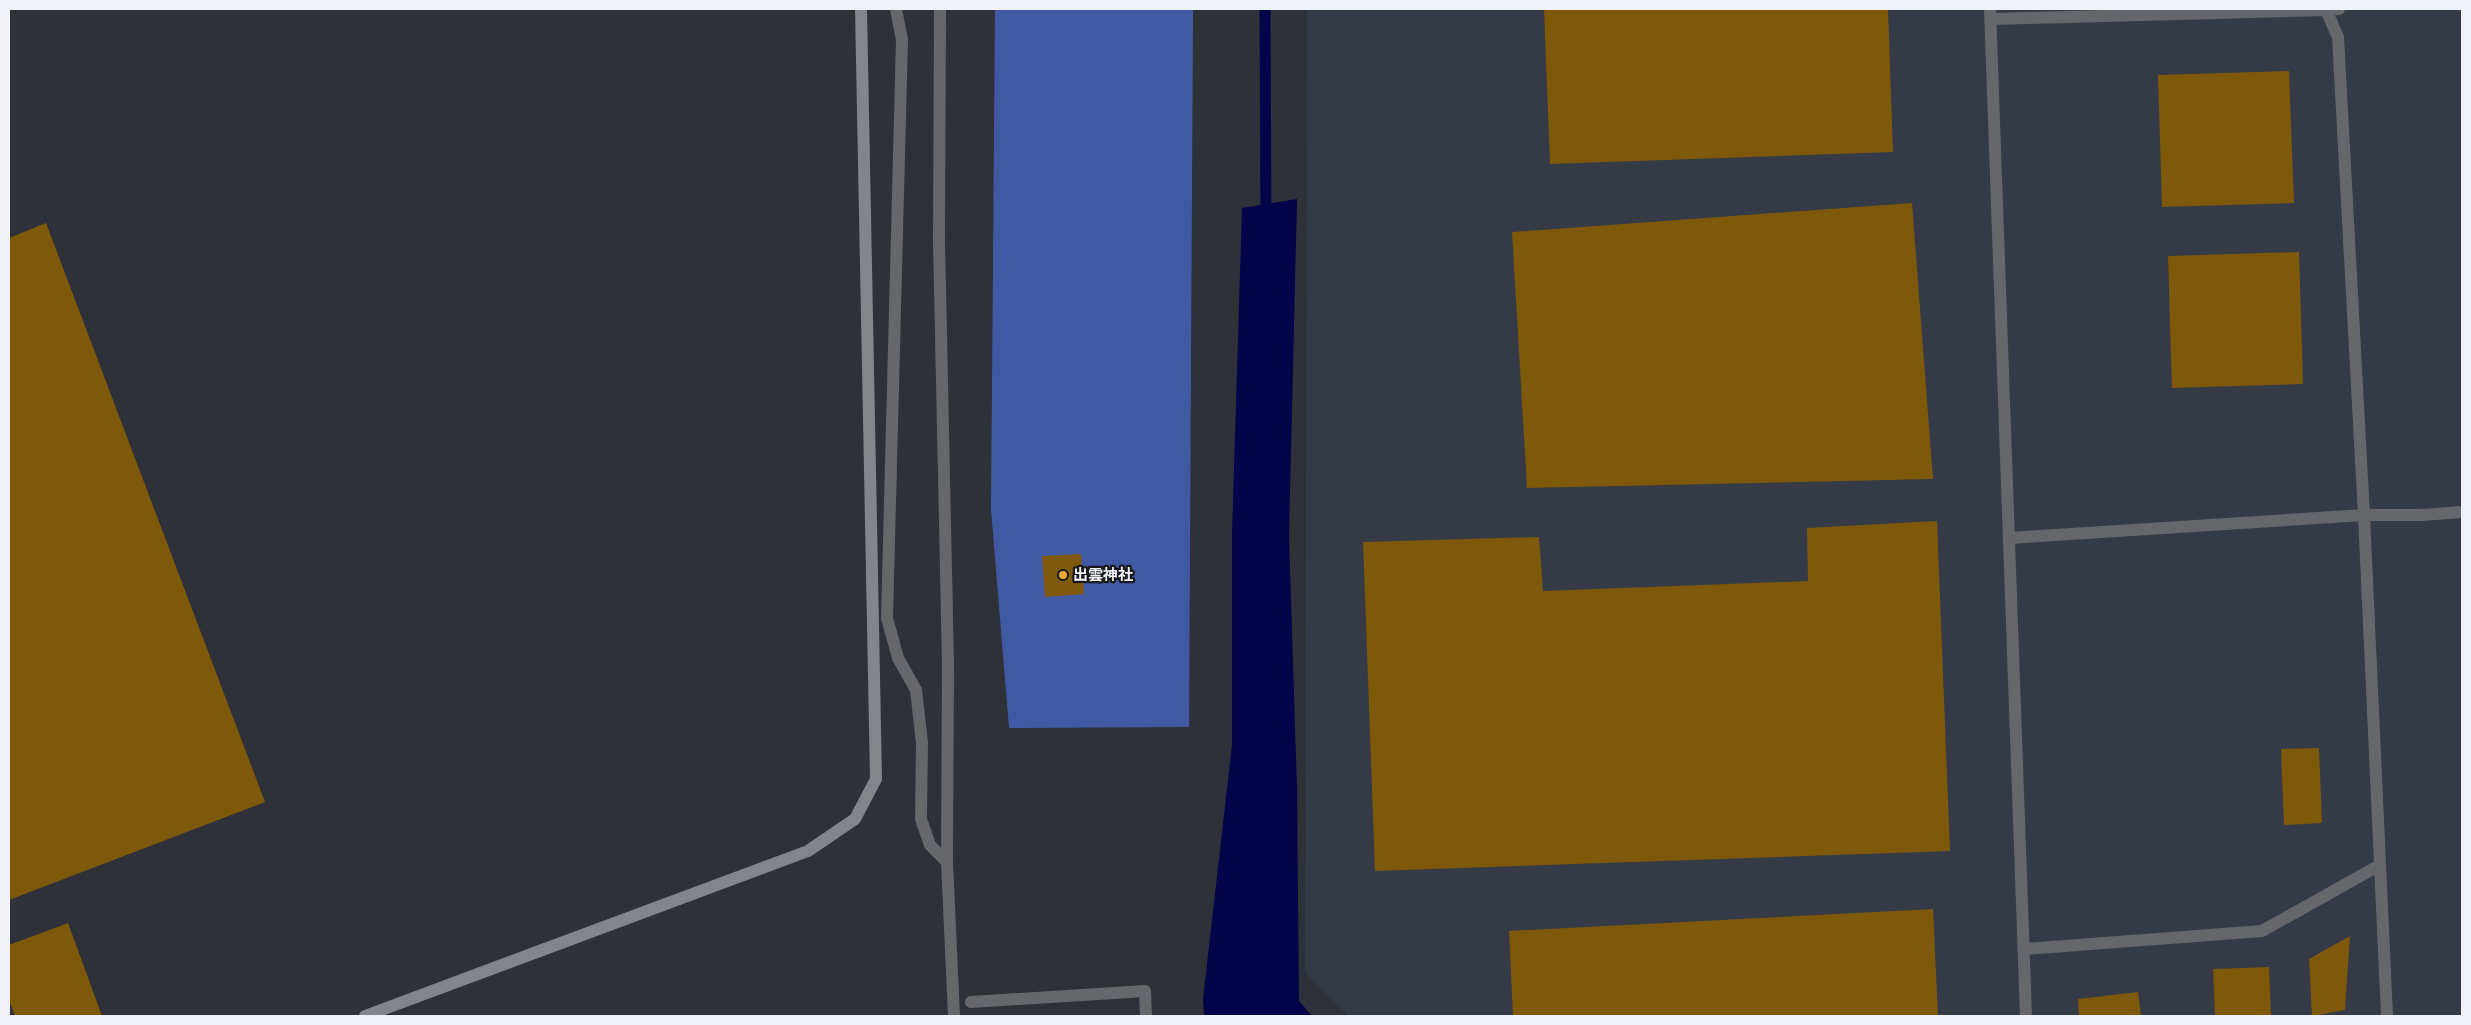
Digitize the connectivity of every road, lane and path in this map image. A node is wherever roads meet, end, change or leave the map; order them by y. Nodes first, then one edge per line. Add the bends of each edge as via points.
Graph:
1 (862, 9) edge
2 (896, 9) edge
3 (940, 9) edge
4 (2333, 9) edge
5 (1991, 14) edge
6 (2462, 512) edge
7 (2364, 515) junction
8 (2009, 538) junction
9 (948, 862) junction
10 (2380, 865) junction
11 (2024, 949) junction
12 (971, 1002) dead end
13 (365, 1016) edge
14 (954, 1016) edge
15 (1146, 1016) edge
16 (2026, 1016) edge
17 (2387, 1016) edge

1 - 13 street via 876,779 855,819 808,851
2 - 9 street via 902,40 887,618 898,658 916,690 922,743 921,819 930,845
3 - 9 street
4 - 5 street
4 - 7 street via 2338,37
5 - 8 street
6 - 7 street
7 - 8 street
7 - 10 street
8 - 11 street
9 - 14 street
10 - 11 street via 2262,931
10 - 17 street
11 - 16 street
12 - 15 street via 1145,991

